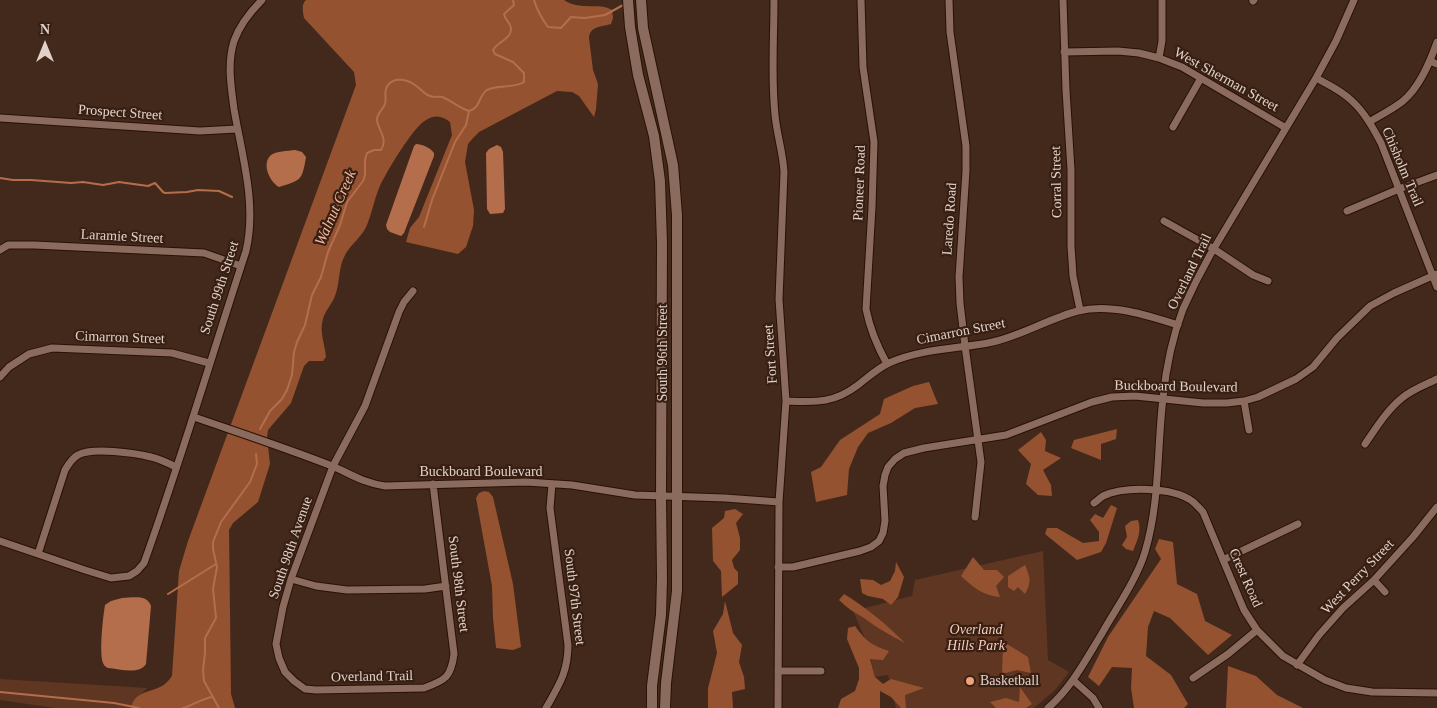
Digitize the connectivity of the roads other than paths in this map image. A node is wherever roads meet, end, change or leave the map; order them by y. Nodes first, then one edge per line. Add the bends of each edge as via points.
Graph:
1 (262, 0) edge
2 (628, 0) edge
3 (641, 0) edge
4 (774, 0) edge
5 (862, 0) edge
6 (949, 0) edge
7 (1063, 0) edge
8 (1162, 0) edge
9 (1354, 0) edge
10 (1437, 42) edge
11 (1064, 52) junction
12 (1159, 58) junction
13 (1433, 62) edge
14 (1202, 78) junction
15 (1316, 78) junction
16 (0, 118) edge
17 (1369, 122) junction
18 (1173, 127) dead end
19 (1286, 128) junction
20 (238, 129) junction
21 (1437, 175) edge
22 (1399, 189) junction
23 (1347, 211) dead end
24 (1164, 221) dead end
25 (1214, 249) junction
26 (0, 250) edge
27 (241, 266) junction
28 (1435, 275) edge
29 (1268, 280) dead end
30 (1437, 287) edge
31 (413, 291) dead end
32 (1080, 310) junction
33 (1178, 325) junction
34 (965, 346) junction
35 (209, 363) junction
36 (887, 364) junction
37 (0, 377) edge
38 (1437, 379) edge
39 (1163, 399) junction
40 (786, 401) junction
41 (1244, 401) junction
42 (194, 417) junction
43 (1249, 430) dead end
44 (978, 440) junction
45 (1364, 444) dead end
46 (333, 466) junction
47 (176, 467) junction
48 (433, 484) junction
49 (552, 484) junction
50 (1155, 490) junction
51 (661, 497) junction
52 (677, 497) junction
53 (779, 502) junction
54 (1094, 503) dead end
55 (1437, 507) edge
56 (975, 517) dead end
57 (1298, 524) dead end
58 (0, 541) edge
59 (38, 554) junction
60 (1223, 560) junction
61 (778, 567) junction
62 (291, 579) junction
63 (1374, 580) junction
64 (446, 586) junction
65 (1385, 592) dead end
66 (1258, 630) junction
67 (1297, 665) junction
68 (778, 671) junction
69 (821, 671) dead end
70 (1193, 678) dead end
71 (1073, 680) junction
72 (440, 682) joint
73 (305, 689) joint
74 (1437, 693) edge
75 (546, 708) edge
76 (652, 708) edge
77 (665, 708) edge
78 (778, 708) edge
79 (1048, 708) edge
80 (1099, 708) edge

1 - 20 street, South 99th Street via 244,21 234,40 230,60
2 - 51 main road, South 96th Street via 638,75 654,136 660,180
3 - 52 main road, South 96th Street via 643,28 673,165 677,215
4 - 40 street, Fort Street via 774,101 784,172 779,299
5 - 36 street, Pioneer Road via 863,67 874,142 866,309 875,341
6 - 34 street, Laredo Road via 950,32 966,146 959,277
7 - 11 street, Corral Street
8 - 12 street
9 - 15 street, Overland Trail
10 - 13 street
11 - 12 street, West Sherman Street via 1118,51
11 - 32 street, Corral Street via 1071,170 1071,246
12 - 14 street, West Sherman Street
13 - 17 street via 1403,101
14 - 18 street
14 - 19 street, West Sherman Street
15 - 17 street, Chisholm Trail via 1352,101
15 - 19 street, Overland Trail
16 - 20 street, Prospect Street via 200,131
17 - 22 street, Chisholm Trail
19 - 25 street, Overland Trail
20 - 27 street, South 99th Street via 250,198 250,234
21 - 22 street
22 - 23 street
22 - 28 street, Chisholm Trail
24 - 25 street
25 - 29 street via 1253,275
25 - 33 street, Overland Trail via 1194,285
26 - 27 street, Laramie Street via 8,245 34,245 204,253
27 - 35 street, South 99th Street
28 - 30 street, Chisholm Trail
28 - 41 street, Buckboard Boulevard via 1370,306 1313,367 1296,379
31 - 46 street, South 98th Avenue via 399,312 365,406
32 - 33 street, Cimarron Street via 1118,310
32 - 34 street, Cimarron Street via 1005,338
33 - 39 street, Overland Trail
34 - 36 street, Cimarron Street via 914,354
34 - 44 street, Laredo Road
35 - 37 street, Cimarron Street via 172,353 52,348 29,354
35 - 42 street, South 99th Street
36 - 40 street, Cimarron Street via 837,398 818,402
38 - 45 street via 1401,398
39 - 41 street, Buckboard Boulevard via 1203,403
39 - 44 street, Buckboard Boulevard via 1112,397 1006,435
39 - 50 street, Overland Trail
40 - 53 street, Fort Street
41 - 43 street
42 - 46 street, Buckboard Boulevard
42 - 47 street, South 99th Street
44 - 56 street, Laredo Road via 981,462
44 - 61 street, Buckboard Boulevard via 924,448 895,459 888,467 883,486 883,533 871,547 793,567
46 - 48 street, Buckboard Boulevard via 373,485
46 - 62 street, South 98th Avenue
47 - 59 street via 152,457 132,454 94,452 78,455 65,470
47 - 59 street, South 99th Street via 144,563 137,571 129,576 111,578
48 - 49 street, Buckboard Boulevard
48 - 64 street, South 98th Street
49 - 51 street, Buckboard Boulevard
49 - 75 street, South 97th Street via 550,508 568,654 564,676
50 - 54 street, Crest Road via 1114,493 1102,496
50 - 60 street, Crest Road via 1192,501 1203,512
50 - 71 street, Overland Trail via 1145,553
51 - 52 street, Buckboard Boulevard
51 - 76 main road, South 96th Street via 661,615
52 - 53 street, Buckboard Boulevard
52 - 77 main road, South 96th Street via 677,591
53 - 61 street, Fort Street
55 - 63 street, West Perry Street
57 - 60 street
58 - 59 street
60 - 66 street, Crest Road via 1244,610
61 - 68 street, Fort Street
62 - 64 street via 347,590
62 - 73 street, South 98th Avenue via 276,644 285,672
63 - 65 street
63 - 67 street, West Perry Street via 1343,608
64 - 72 street, South 98th Street via 454,654 452,670
66 - 67 street, Crest Road via 1283,656
66 - 70 street
67 - 74 street, Crest Road via 1346,688 1372,692
68 - 69 street
68 - 78 street, Fort Street
71 - 79 street, Overland Trail
71 - 80 street
72 - 73 street, Overland Trail via 424,688

